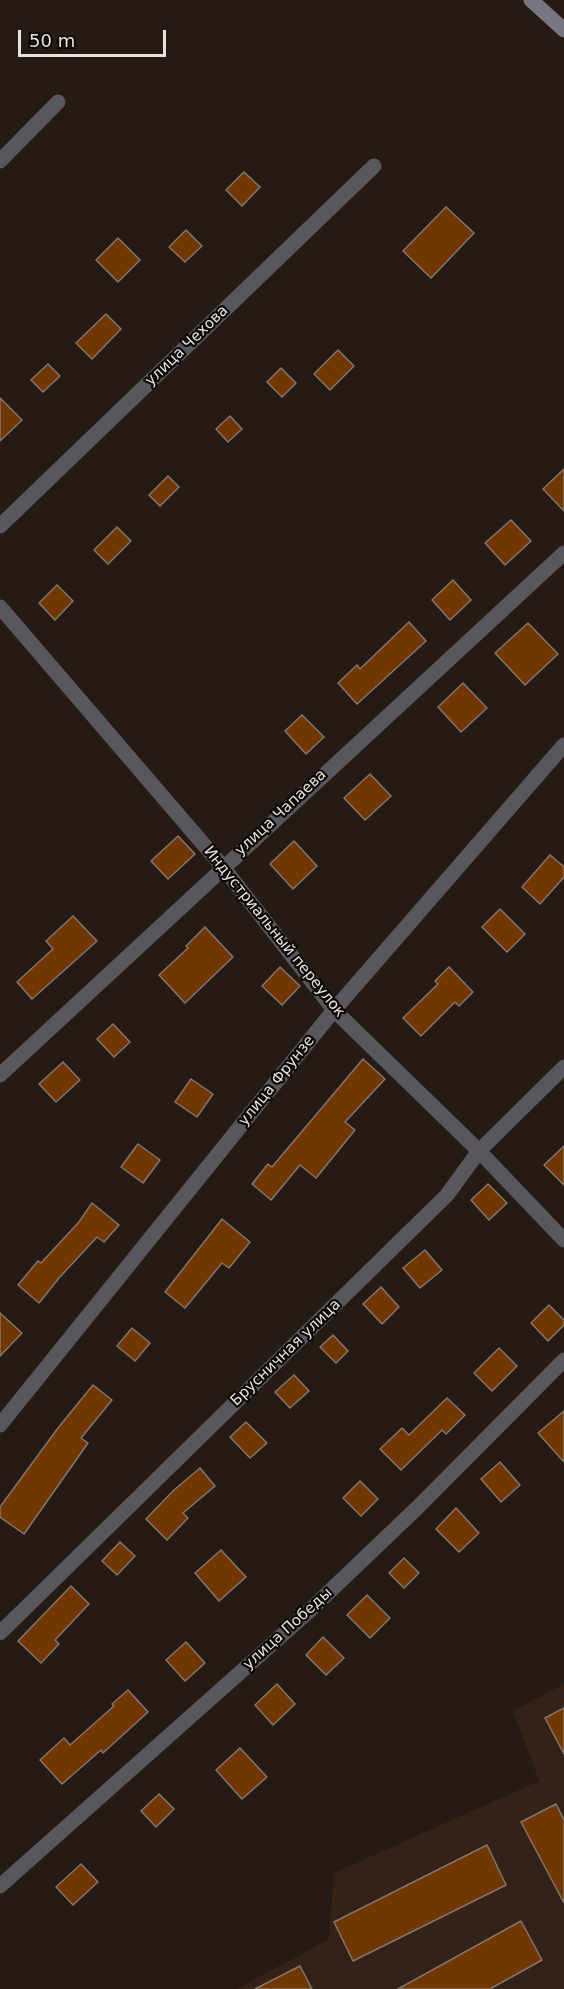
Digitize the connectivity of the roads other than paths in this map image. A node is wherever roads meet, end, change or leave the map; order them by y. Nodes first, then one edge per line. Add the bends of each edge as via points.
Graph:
1 (531, 0) edge
2 (564, 30) edge
3 (58, 102) dead end
4 (0, 161) edge
5 (374, 166) dead end
6 (0, 526) edge
7 (564, 553) edge
8 (0, 607) edge
9 (564, 745) edge
10 (223, 867) junction
11 (334, 1010) junction
12 (564, 1067) edge
13 (0, 1075) edge
14 (479, 1151) junction
15 (564, 1240) edge
16 (564, 1360) edge
17 (0, 1425) edge
18 (0, 1632) edge
19 (0, 1886) edge

1 - 2 main road
3 - 4 street
5 - 6 street, улица Чехова
7 - 10 street, улица Чапаева
8 - 10 street, Индустриальный переулок
9 - 11 street, улица Фрунзе
10 - 11 street, Индустриальный переулок
10 - 13 street, улица Чапаева
11 - 14 street, Индустриальный переулок
11 - 17 street, улица Фрунзе
12 - 14 street, Брусничная улица
14 - 15 street, Индустриальный переулок
14 - 18 street, Брусничная улица via 447,1195
16 - 19 street, улица Победы via 307,1613

